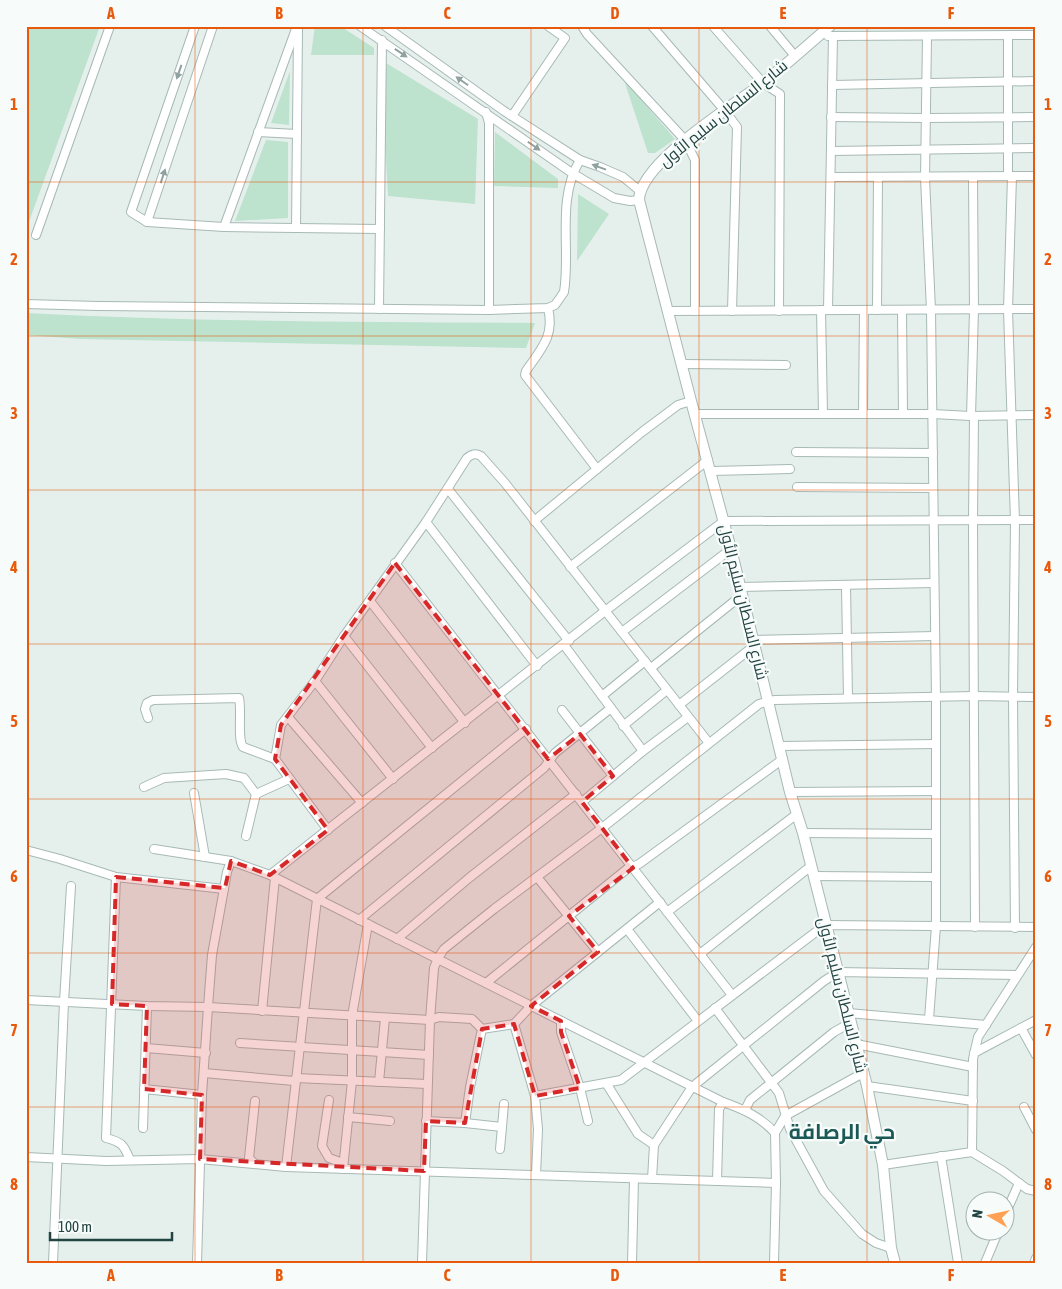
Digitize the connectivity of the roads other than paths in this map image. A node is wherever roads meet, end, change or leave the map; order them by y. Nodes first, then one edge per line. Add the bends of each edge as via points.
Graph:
1 (110, 26) edge
2 (195, 26) edge
3 (213, 26) edge
4 (297, 26) edge
5 (360, 26) edge
6 (385, 26) edge
7 (548, 26) edge
8 (582, 26) edge
9 (652, 26) edge
10 (713, 26) edge
11 (770, 26) edge
12 (1032, 26) edge
13 (829, 29) edge
14 (927, 36) junction
15 (1008, 36) junction
16 (1033, 36) edge
17 (382, 40) junction
18 (795, 56) junction
19 (1008, 82) junction
20 (1036, 82) edge
21 (926, 83) junction
22 (763, 84) junction
23 (832, 85) junction
24 (725, 111) junction
25 (486, 112) junction
26 (512, 116) junction
27 (831, 117) junction
28 (1007, 117) junction
29 (1036, 117) edge
30 (926, 118) junction
31 (258, 132) junction
32 (297, 134) junction
33 (685, 140) junction
34 (1007, 147) junction
35 (1036, 148) edge
36 (926, 149) junction
37 (831, 151) junction
38 (580, 160) junction
39 (572, 173) junction
40 (1010, 176) junction
41 (1036, 176) edge
42 (831, 177) junction
43 (973, 177) junction
44 (878, 178) junction
45 (926, 178) junction
46 (640, 196) junction
47 (147, 222) junction
48 (224, 226) junction
49 (296, 228) junction
50 (380, 229) junction
51 (36, 235) dead end
52 (26, 304) edge
53 (548, 308) junction
54 (379, 309) junction
55 (488, 310) junction
56 (779, 310) junction
57 (824, 310) junction
58 (864, 310) junction
59 (877, 310) junction
60 (902, 310) junction
61 (931, 310) junction
62 (974, 310) junction
63 (1008, 310) junction
64 (1036, 310) edge
65 (668, 311) junction
66 (695, 311) junction
67 (732, 311) junction
68 (682, 364) junction
69 (786, 365) dead end
70 (691, 401) junction
71 (694, 414) junction
72 (823, 414) junction
73 (863, 414) junction
74 (903, 414) junction
75 (933, 414) junction
76 (1010, 414) junction
77 (1036, 414) edge
78 (972, 416) junction
79 (796, 452) dead end
80 (933, 453) junction
81 (708, 460) junction
82 (597, 469) junction
83 (790, 469) dead end
84 (711, 471) junction
85 (797, 487) dead end
86 (933, 488) junction
87 (448, 489) junction
88 (933, 520) junction
89 (1036, 520) edge
90 (534, 521) junction
91 (724, 521) junction
92 (1015, 521) junction
93 (426, 522) junction
94 (973, 522) junction
95 (731, 549) junction
96 (395, 563) junction
97 (570, 567) junction
98 (934, 583) junction
99 (846, 586) junction
100 (741, 591) junction
101 (370, 601) junction
102 (605, 611) junction
103 (622, 632) junction
104 (344, 636) junction
105 (935, 636) junction
106 (847, 638) junction
107 (566, 643) junction
108 (754, 643) junction
109 (645, 662) junction
110 (537, 666) junction
111 (651, 668) junction
112 (315, 681) junction
113 (667, 690) junction
114 (500, 695) junction
115 (602, 696) junction
116 (974, 696) junction
117 (1013, 696) junction
118 (1036, 696) edge
119 (848, 698) junction
120 (936, 698) junction
121 (769, 700) junction
122 (679, 705) junction
123 (611, 708) junction
124 (562, 710) dead end
125 (288, 716) junction
126 (688, 717) junction
127 (148, 718) dead end
128 (464, 723) junction
129 (623, 726) junction
130 (526, 729) junction
131 (580, 734) junction
132 (709, 742) junction
133 (936, 744) junction
134 (780, 746) junction
135 (432, 748) junction
136 (643, 751) junction
137 (275, 759) junction
138 (783, 759) junction
139 (549, 760) junction
140 (613, 776) junction
141 (290, 779) junction
142 (393, 779) junction
143 (144, 787) dead end
144 (936, 791) junction
145 (194, 792) dead end
146 (790, 792) junction
147 (256, 794) junction
148 (576, 794) junction
149 (582, 802) junction
150 (362, 803) junction
151 (797, 814) junction
152 (602, 828) junction
153 (328, 830) junction
154 (803, 833) junction
155 (936, 834) junction
156 (246, 836) dead end
157 (154, 849) dead end
158 (26, 850) edge
159 (205, 857) junction
160 (231, 861) junction
161 (633, 868) junction
162 (812, 871) junction
163 (116, 877) junction
164 (272, 877) junction
165 (537, 877) junction
166 (936, 877) junction
167 (71, 886) dead end
168 (224, 890) junction
169 (317, 899) junction
170 (660, 902) junction
171 (667, 912) junction
172 (569, 916) junction
173 (358, 920) junction
174 (368, 924) junction
175 (825, 925) junction
176 (936, 926) junction
177 (975, 927) junction
178 (1036, 927) edge
179 (1015, 928) junction
180 (627, 929) junction
181 (397, 939) junction
182 (1036, 947) edge
183 (598, 952) junction
184 (700, 954) junction
185 (438, 958) junction
186 (838, 972) junction
187 (932, 973) junction
188 (1018, 975) junction
189 (486, 983) junction
190 (732, 996) junction
191 (26, 1000) edge
192 (64, 1002) junction
193 (112, 1004) junction
194 (147, 1006) junction
195 (531, 1006) junction
196 (208, 1007) junction
197 (715, 1008) junction
198 (262, 1011) junction
199 (304, 1014) junction
200 (352, 1016) junction
201 (385, 1018) junction
202 (849, 1018) junction
203 (929, 1019) junction
204 (430, 1020) junction
205 (1036, 1020) edge
206 (562, 1021) junction
207 (698, 1021) junction
208 (514, 1024) junction
209 (986, 1025) junction
210 (482, 1028) junction
211 (1021, 1028) junction
212 (240, 1043) dead end
213 (856, 1044) junction
214 (744, 1045) junction
215 (146, 1048) junction
216 (300, 1048) junction
217 (351, 1050) junction
218 (382, 1052) junction
219 (206, 1053) junction
220 (974, 1053) junction
221 (429, 1055) junction
222 (1036, 1055) edge
223 (644, 1062) junction
224 (973, 1067) junction
225 (204, 1073) junction
226 (863, 1073) junction
227 (296, 1078) junction
228 (352, 1081) junction
229 (380, 1082) junction
230 (606, 1083) junction
231 (771, 1083) junction
232 (427, 1084) junction
233 (867, 1086) junction
234 (692, 1087) junction
235 (580, 1088) junction
236 (144, 1089) junction
237 (202, 1095) junction
238 (536, 1096) junction
239 (329, 1100) dead end
240 (973, 1101) junction
241 (255, 1102) dead end
242 (723, 1102) junction
243 (504, 1104) dead end
244 (1024, 1106) dead end
245 (745, 1110) junction
246 (785, 1116) junction
247 (348, 1117) junction
248 (390, 1121) dead end
249 (426, 1121) junction
250 (588, 1121) dead end
251 (465, 1123) junction
252 (502, 1127) junction
253 (143, 1128) dead end
254 (1036, 1130) edge
255 (775, 1133) junction
256 (654, 1145) junction
257 (500, 1148) dead end
258 (972, 1152) junction
259 (941, 1156) junction
260 (26, 1157) edge
261 (59, 1159) junction
262 (200, 1159) junction
263 (130, 1160) junction
264 (255, 1164) junction
265 (343, 1166) junction
266 (883, 1166) junction
267 (286, 1167) junction
268 (424, 1171) junction
269 (536, 1175) junction
270 (634, 1179) junction
271 (652, 1179) junction
272 (717, 1181) junction
273 (776, 1183) junction
274 (1019, 1183) junction
275 (1036, 1191) edge
276 (1014, 1194) edge
277 (994, 1242) edge
278 (891, 1248) junction
279 (1036, 1258) edge
280 (54, 1263) edge
281 (197, 1263) edge
282 (422, 1263) edge
283 (632, 1263) edge
284 (774, 1263) edge
285 (895, 1263) edge
286 (958, 1263) edge
287 (985, 1263) edge
288 (1034, 1263) edge

1 - 51 street
2 -> 47 street via 131,212
47 -> 3 street
4 - 31 street
4 - 32 street
5 - 17 street
26 -> 6 street
7 - 26 street via 565,38
8 - 33 street
9 - 24 street
10 - 22 street
11 - 18 street
12 - 16 street
13 - 14 street
13 - 18 street, شارع السلطان سليم الأول
13 - 23 street
14 - 15 street
14 - 21 street
15 - 16 street
15 - 19 street
17 -> 25 street
17 - 50 street
18 - 22 street, شارع السلطان سليم الأول
19 - 20 street
19 - 21 street
19 - 28 street
21 - 23 street
21 - 30 street
22 - 24 street, شارع السلطان سليم الأول
22 - 56 street via 780,94
23 - 27 street
24 - 33 street, شارع السلطان سليم الأول
24 - 67 street via 737,128
25 -> 39 street
25 - 55 street via 489,124
26 - 38 street
27 - 30 street
27 - 37 street
28 - 29 street
28 - 30 street
28 - 34 street
30 - 36 street
31 - 32 street
31 - 48 street
32 - 49 street
33 - 46 street, شارع السلطان سليم الأول via 653,171
33 - 66 street via 694,160
34 - 35 street
34 - 36 street
34 - 40 street
36 - 37 street
36 - 45 street
37 - 42 street
38 - 39 street
46 -> 38 street via 623,177
39 - 46 street via 614,198 622,200
39 - 53 street via 567,193 564,292 555,305
40 - 41 street
40 - 43 street
40 - 63 street
42 - 44 street
42 - 57 street
43 - 45 street
43 - 62 street
44 - 45 street
44 - 59 street
45 - 61 street
46 - 65 street, شارع السلطان سليم الأول
47 - 48 street
48 - 49 street
49 - 50 street
50 - 54 street
52 - 54 street
53 - 55 street
53 - 82 street via 551,329 526,376
54 - 55 street
56 - 57 street
56 - 67 street
57 - 58 street
57 - 72 street
58 - 59 street
58 - 73 street
59 - 60 street
60 - 61 street
60 - 74 street
61 - 62 street
61 - 75 street
62 - 63 street
62 - 78 street
63 - 64 street
63 - 76 street
65 - 66 street
65 - 68 street, شارع السلطان سليم الأول
66 - 67 street
68 - 69 street
68 - 70 street, شارع السلطان سليم الأول
70 - 71 street, شارع السلطان سليم الأول
70 - 82 street via 678,405
71 - 72 street
71 - 81 street, شارع السلطان سليم الأول
72 - 73 street
73 - 74 street
74 - 75 street
75 - 78 street
75 - 80 street
76 - 77 street
76 - 78 street
76 - 92 street
78 - 94 street
79 - 80 street
80 - 86 street
81 - 84 street, شارع السلطان سليم الأول
81 - 97 street
82 - 90 street
83 - 84 street
84 - 91 street, شارع السلطان سليم الأول
85 - 86 street
86 - 88 street
87 - 90 street via 467,458 476,454 505,483
87 - 93 street
87 - 107 street
88 - 91 street
88 - 94 street
88 - 98 street
89 - 92 street
90 - 97 street
91 - 95 street, شارع السلطان سليم الأول
91 - 102 street
92 - 94 street
92 - 117 street
93 - 96 street
93 - 110 street
94 - 116 street
95 - 100 street, شارع السلطان سليم الأول
95 - 103 street
96 - 101 street
96 - 114 street
97 - 102 street
98 - 99 street
98 - 105 street
99 - 100 street
99 - 106 street
100 - 108 street, شارع السلطان سليم الأول
100 - 111 street
101 - 104 street
101 - 128 street
102 - 103 street
102 - 107 street
103 - 109 street
104 - 112 street
104 - 135 street
105 - 106 street
105 - 120 street
106 - 108 street
106 - 119 street
107 - 110 street
107 - 115 street
108 - 121 street, شارع السلطان سليم الأول
108 - 122 street
109 - 111 street
109 - 115 street
110 - 114 street
111 - 113 street
112 - 125 street
112 - 142 street
113 - 122 street
113 - 129 street
114 - 128 street
114 - 130 street
115 - 123 street
116 - 117 street
116 - 120 street
116 - 177 street
117 - 118 street
117 - 179 street
119 - 120 street
119 - 121 street
120 - 133 street
121 - 132 street
121 - 134 street, شارع السلطان سليم الأول
122 - 126 street
123 - 129 street
123 - 131 street
124 - 131 street
125 - 137 street via 281,725
125 - 150 street
126 - 132 street
126 - 136 street
127 - 137 street via 147,703 153,700 239,698 240,742 243,747
128 - 135 street
129 - 136 street
130 - 139 street
130 - 169 street
131 - 139 street
131 - 140 street
132 - 152 street
133 - 134 street
133 - 144 street
134 - 138 street, شارع السلطان سليم الأول
135 - 142 street
136 - 140 street
137 - 141 street
138 - 146 street, شارع السلطان سليم الأول
138 - 161 street
139 - 148 street
139 - 173 street via 544,768
140 - 149 street
141 - 147 street
141 - 153 street
142 - 150 street
143 - 147 street via 164,778 226,774 244,778
144 - 146 street
144 - 155 street
145 - 159 street
146 - 151 street, شارع السلطان سليم الأول
147 - 156 street
148 - 149 street
148 - 181 street
149 - 152 street
150 - 153 street
151 - 154 street, شارع السلطان سليم الأول
151 - 171 street
152 - 161 street
152 - 165 street
153 - 164 street
154 - 155 street
154 - 162 street, شارع السلطان سليم الأول
155 - 166 street
157 - 159 street
158 - 163 street
159 - 160 street
160 - 164 street
160 - 168 street
161 - 170 street
161 - 172 street via 626,869
162 - 166 street
162 - 175 street, شارع السلطان سليم الأول
162 - 184 street
163 - 168 street
163 - 193 street
164 - 169 street
164 - 198 street
165 - 172 street
165 - 185 street via 444,949
166 - 176 street
167 - 192 street
168 - 196 street via 212,954
169 - 173 street
169 - 199 street
170 - 171 street
170 - 180 street
171 - 184 street
172 - 183 street
172 - 189 street
173 - 174 street
174 - 181 street
174 - 200 street
175 - 176 street
175 - 186 street, شارع السلطان سليم الأول
175 - 190 street
176 - 177 street
176 - 187 street
177 - 179 street
178 - 179 street
180 - 183 street
180 - 207 street
181 - 185 street
182 - 188 street
183 - 195 street
184 - 190 street
185 - 189 street
185 - 204 street via 434,968
186 - 187 street
186 - 202 street, شارع السلطان سليم الأول
186 - 214 street
187 - 188 street
187 - 203 street
188 - 209 street
189 - 195 street
190 - 197 street
191 - 192 street
192 - 193 street
192 - 261 street
193 - 194 street
193 - 263 street via 106,1138 124,1145
194 - 196 street
194 - 215 street
195 - 206 street
195 - 208 street
196 - 198 street
196 - 219 street
197 - 207 street
197 - 214 street
198 - 199 street
199 - 200 street
199 - 216 street
200 - 201 street
200 - 217 street
201 - 204 street
201 - 218 street
202 - 203 street
202 - 213 street, شارع السلطان سليم الأول
202 - 231 street
203 - 209 street
204 - 210 street via 440,1017 472,1019
204 - 221 street
205 - 211 street
206 - 223 street
206 - 235 street via 561,1032
207 - 223 street
208 - 210 street
208 - 238 street
209 - 220 street via 978,1037
210 - 251 street
211 - 220 street
211 - 222 street
212 - 216 street
213 - 224 street
213 - 226 street, شارع السلطان سليم الأول
214 - 231 street
214 - 234 street
215 - 219 street
215 - 236 street
216 - 217 street
216 - 227 street
217 - 218 street
217 - 228 street
218 - 221 street
218 - 229 street
219 - 225 street
220 - 224 street
221 - 232 street
223 - 230 street via 621,1080
223 - 234 street
224 - 240 street
225 - 227 street via 294,1081
225 - 237 street
226 - 233 street, شارع السلطان سليم الأول
226 - 246 street
227 - 228 street
227 - 267 street
228 - 229 street
228 - 247 street
229 - 232 street
230 - 235 street
230 - 256 street via 638,1134
231 - 245 street via 750,1100
231 - 246 street via 778,1093
232 - 249 street
233 - 240 street
233 - 266 street, شارع السلطان سليم الأول
234 - 242 street
234 - 256 street
235 - 238 street
235 - 250 street
236 - 237 street
236 - 253 street
237 - 262 street
238 - 269 street
239 - 265 street via 322,1146 329,1158
240 - 258 street
241 - 264 street via 250,1158
242 - 245 street
242 - 272 street via 719,1109
243 - 252 street
244 - 254 street
245 - 255 street
246 - 255 street
246 - 278 street via 824,1191 862,1234
247 - 248 street
247 - 265 street
249 - 251 street
249 - 268 street
251 - 252 street
252 - 257 street
255 - 273 street
256 - 271 street
258 - 259 street
258 - 274 street
259 - 266 street
259 - 286 street
260 - 261 street
261 - 263 street
261 - 280 street
262 - 263 street
262 - 264 street
262 - 281 street
264 - 267 street
265 - 267 street
265 - 268 street
266 - 278 street, شارع السلطان سليم الأول
268 - 269 street
268 - 282 street
269 - 270 street
270 - 271 street
270 - 283 street
271 - 272 street
272 - 273 street
273 - 284 street
274 - 275 street
274 - 276 street
277 - 287 street
278 - 285 street, شارع السلطان سليم الأول
279 - 288 street

